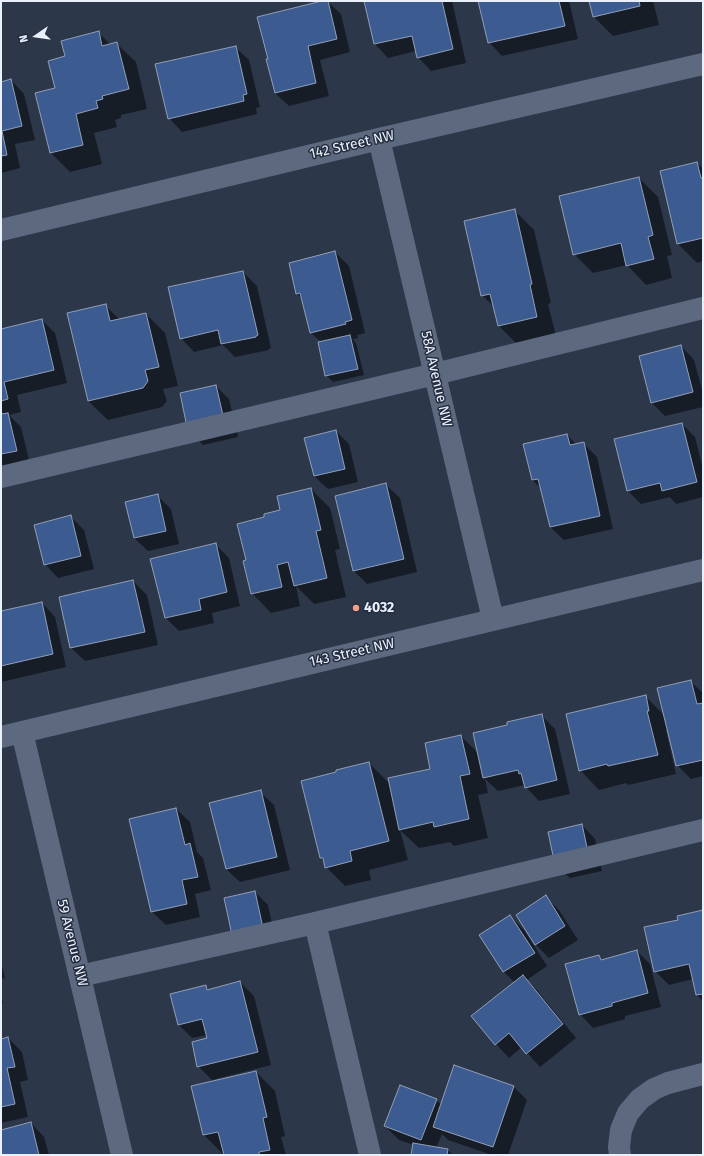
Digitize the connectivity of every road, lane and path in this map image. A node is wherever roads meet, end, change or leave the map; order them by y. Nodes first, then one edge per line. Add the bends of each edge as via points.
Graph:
1 (703, 64) edge
2 (379, 139) junction
3 (1, 230) edge
4 (703, 308) edge
5 (435, 374) junction
6 (1, 477) edge
7 (703, 570) edge
8 (493, 619) junction
9 (11, 734) edge
10 (703, 830) edge
11 (315, 923) junction
12 (80, 976) junction
13 (703, 1074) edge
14 (122, 1155) edge
15 (370, 1155) edge
16 (620, 1155) edge

1 - 2 street, 142 Street NW
2 - 3 street, 142 Street NW
2 - 5 street, 58A Avenue NW
4 - 5 street
5 - 6 street
5 - 8 street, 58A Avenue NW
7 - 8 street, 143 Street NW
8 - 9 street, 143 Street NW
9 - 12 street, 59 Avenue NW
10 - 11 street
11 - 12 street
11 - 15 street
12 - 14 street, 59 Avenue NW
13 - 16 street via 668,1083 640,1099 628,1114 621,1130

